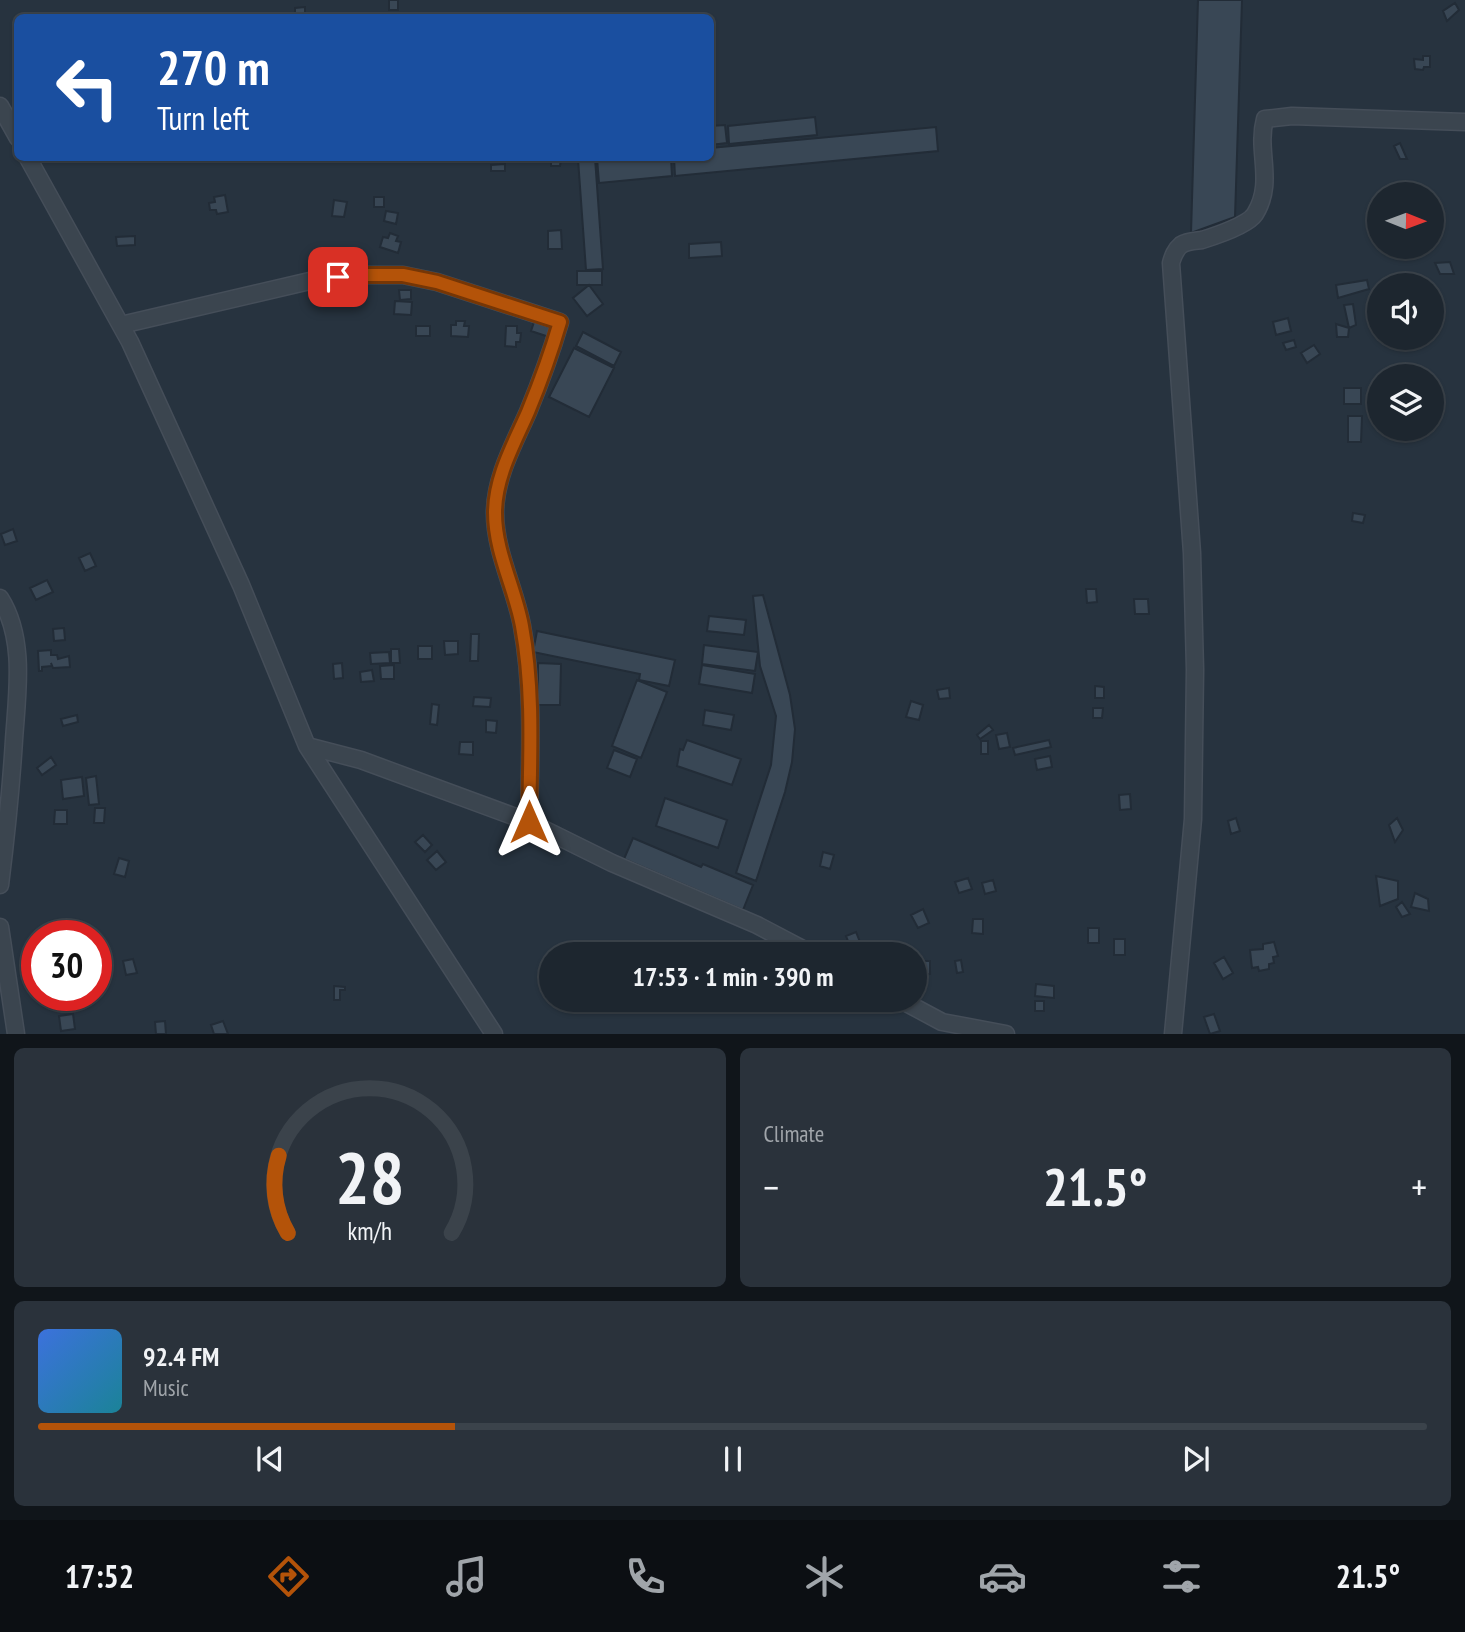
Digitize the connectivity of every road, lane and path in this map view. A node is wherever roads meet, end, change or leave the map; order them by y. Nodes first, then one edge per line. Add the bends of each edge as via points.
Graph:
1 (0, 106) edge
2 (1465, 122) edge
3 (14, 131) edge
4 (30, 161) edge
5 (121, 325) junction
6 (0, 598) edge
7 (307, 746) junction
8 (529, 822) junction
9 (0, 886) edge
10 (0, 926) edge
11 (789, 942) edge
12 (916, 1012) edge
13 (938, 1028) edge
14 (16, 1034) edge
15 (494, 1034) edge
16 (1006, 1034) edge
17 (1173, 1034) edge

1 - 3 street
2 - 17 street via 1265,119 1261,131 1266,174 1263,198 1253,218 1182,244 1174,252 1171,264 1192,553 1195,670 1194,818
4 - 5 street
5 - 7 street via 241,585
5 - 8 street via 314,280 362,275 403,275 437,282 560,322 506,460 495,512 528,662
6 - 9 street via 15,639 19,676
7 - 8 street via 361,760
7 - 15 street
8 - 11 street
10 - 14 street
12 - 13 street
13 - 16 street

